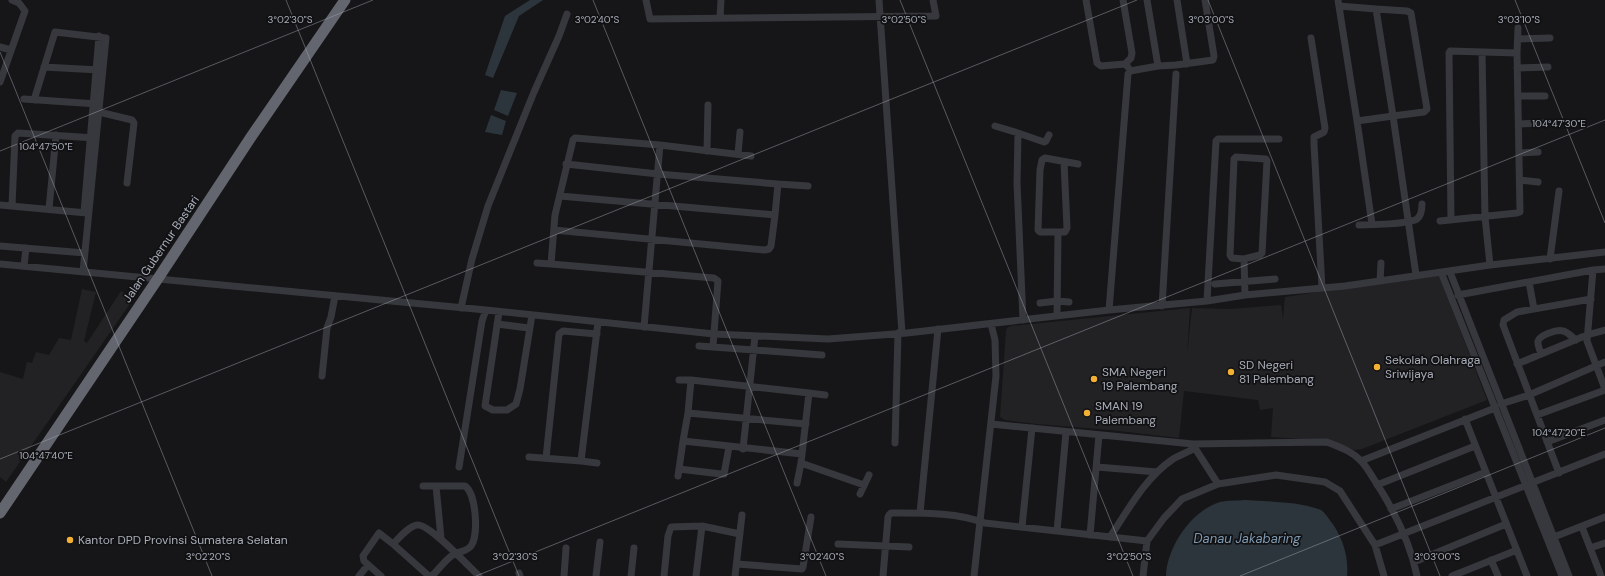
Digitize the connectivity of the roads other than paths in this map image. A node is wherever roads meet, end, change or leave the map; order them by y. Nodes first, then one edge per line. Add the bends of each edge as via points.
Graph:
1 (12, 0) edge
2 (345, 0) edge
3 (646, 0) edge
4 (721, 0) edge
5 (879, 0) edge
6 (932, 0) edge
7 (1086, 0) edge
8 (1123, 0) edge
9 (1147, 0) edge
10 (1177, 0) edge
11 (1205, 0) edge
12 (1338, 3) edge
13 (1376, 9) junction
14 (567, 14) dead end
15 (880, 16) junction
16 (720, 18) junction
17 (1518, 28) dead end
18 (1311, 38) dead end
19 (1550, 38) dead end
20 (1518, 39) junction
21 (0, 47) edge
22 (11, 50) junction
23 (1482, 52) junction
24 (1517, 53) junction
25 (1125, 64) junction
26 (1187, 64) junction
27 (1158, 66) junction
28 (44, 67) junction
29 (1548, 67) dead end
30 (1517, 68) junction
31 (99, 70) junction
32 (1130, 71) junction
33 (1176, 74) dead end
34 (0, 82) edge
35 (1518, 96) junction
36 (1545, 96) dead end
37 (24, 99) dead end
38 (34, 100) junction
39 (97, 104) junction
40 (708, 105) dead end
41 (99, 112) junction
42 (1393, 116) junction
43 (1356, 121) junction
44 (1543, 123) dead end
45 (1519, 124) junction
46 (994, 126) dead end
47 (740, 132) dead end
48 (1018, 133) junction
49 (56, 135) junction
50 (1049, 135) dead end
51 (94, 138) junction
52 (1278, 139) dead end
53 (660, 145) junction
54 (707, 151) junction
55 (1519, 152) junction
56 (1538, 152) dead end
57 (738, 154) junction
58 (751, 156) dead end
59 (1064, 162) junction
60 (566, 164) junction
61 (1078, 164) dead end
62 (658, 174) junction
63 (1520, 180) junction
64 (1538, 182) dead end
65 (127, 183) dead end
66 (778, 184) junction
67 (808, 186) dead end
68 (1558, 191) dead end
69 (560, 196) junction
70 (655, 204) junction
71 (1422, 204) dead end
72 (0, 205) edge
73 (12, 206) junction
74 (49, 209) junction
75 (87, 213) junction
76 (775, 215) junction
77 (1486, 217) junction
78 (1408, 220) junction
79 (1451, 220) junction
80 (1440, 222) dead end
81 (1372, 224) junction
82 (1360, 225) dead end
83 (554, 230) junction
84 (1058, 232) junction
85 (652, 239) junction
86 (0, 246) edge
87 (26, 248) junction
88 (1605, 252) edge
89 (85, 253) junction
90 (1550, 258) junction
91 (1244, 259) junction
92 (537, 263) dead end
93 (1381, 263) dead end
94 (0, 264) edge
95 (550, 264) junction
96 (1490, 265) junction
97 (24, 266) junction
98 (1605, 269) edge
99 (1593, 270) junction
100 (83, 272) junction
101 (649, 272) junction
102 (1441, 272) junction
103 (1450, 272) junction
104 (1416, 276) junction
105 (1275, 279) dead end
106 (153, 280) junction
107 (1380, 281) junction
108 (1244, 282) junction
109 (1529, 282) junction
110 (1215, 284) dead end
111 (1322, 288) junction
112 (1245, 295) junction
113 (1458, 295) junction
114 (335, 296) junction
115 (1591, 299) junction
116 (1057, 301) junction
117 (1207, 301) junction
118 (1069, 302) dead end
119 (1040, 303) dead end
120 (1162, 306) junction
121 (461, 308) junction
122 (1534, 309) junction
123 (486, 310) junction
124 (1109, 310) junction
125 (499, 312) junction
126 (532, 315) junction
127 (1057, 316) junction
128 (1023, 320) junction
129 (598, 322) junction
130 (498, 324) junction
131 (991, 324) junction
132 (644, 327) junction
133 (529, 328) junction
134 (938, 329) junction
135 (1605, 330) edge
136 (900, 333) junction
137 (596, 334) junction
138 (714, 334) junction
139 (1587, 335) junction
140 (737, 336) junction
141 (755, 336) junction
142 (1576, 340) junction
143 (699, 346) dead end
144 (713, 346) junction
145 (736, 348) junction
146 (754, 350) junction
147 (1541, 354) junction
148 (822, 355) dead end
149 (1605, 362) edge
150 (1517, 364) junction
151 (1595, 365) junction
152 (322, 376) dead end
153 (679, 380) dead end
154 (691, 380) junction
155 (750, 386) junction
156 (1605, 389) edge
157 (809, 393) junction
158 (825, 395) dead end
159 (1529, 395) junction
160 (1498, 406) junction
161 (688, 413) junction
162 (1537, 415) junction
163 (746, 418) junction
164 (1465, 419) junction
165 (1605, 420) edge
166 (806, 424) junction
167 (991, 424) junction
168 (1032, 428) junction
169 (1066, 432) junction
170 (1099, 435) junction
171 (683, 441) junction
172 (1547, 442) junction
173 (895, 443) dead end
174 (1194, 446) junction
175 (1475, 446) junction
176 (729, 447) junction
177 (743, 449) junction
178 (802, 454) junction
179 (1605, 454) edge
180 (529, 457) dead end
181 (546, 458) junction
182 (1361, 460) junction
183 (581, 461) junction
184 (597, 463) dead end
185 (800, 463) junction
186 (459, 467) dead end
187 (1097, 467) junction
188 (1157, 472) junction
189 (1486, 472) junction
190 (1559, 473) junction
191 (869, 475) dead end
192 (797, 484) dead end
193 (1218, 484) junction
194 (864, 485) junction
195 (1378, 485) junction
196 (1530, 485) junction
197 (423, 486) dead end
198 (436, 486) junction
199 (860, 494) dead end
200 (1496, 498) junction
201 (1392, 508) junction
202 (0, 513) edge
203 (920, 513) junction
204 (742, 515) dead end
205 (811, 517) dead end
206 (1605, 517) edge
207 (980, 521) junction
208 (1506, 524) junction
209 (702, 526) junction
210 (1022, 527) junction
211 (1582, 527) junction
212 (1057, 531) junction
213 (740, 534) junction
214 (1404, 534) junction
215 (1090, 535) junction
216 (1110, 537) junction
217 (1554, 537) junction
218 (441, 538) junction
219 (1147, 541) junction
220 (600, 542) dead end
221 (1605, 543) edge
222 (393, 544) junction
223 (838, 544) dead end
224 (1375, 546) junction
225 (885, 547) junction
226 (909, 547) dead end
227 (566, 548) dead end
228 (634, 548) dead end
229 (1590, 548) junction
230 (1516, 550) junction
231 (455, 554) junction
232 (1492, 560) junction
233 (1414, 562) junction
234 (737, 564) junction
235 (368, 565) junction
236 (1467, 573) edge
237 (360, 576) edge
238 (381, 576) edge
239 (430, 576) edge
240 (479, 576) edge
241 (565, 576) edge
242 (596, 576) edge
243 (631, 576) edge
244 (664, 576) edge
245 (696, 576) edge
246 (735, 576) edge
247 (883, 576) edge
248 (974, 576) edge
249 (1143, 576) edge
250 (1384, 576) edge
251 (1417, 576) edge
252 (1452, 576) edge
253 (1498, 576) edge
254 (1527, 576) edge
255 (1562, 576) edge
256 (1569, 576) edge
257 (1601, 576) edge

1 - 22 street via 25,10
2 - 106 highway, Jalan Gubernur Bastari
3 - 16 street via 650,19
4 - 16 street
5 - 15 street
6 - 15 street via 936,16
7 - 25 street via 1097,63 1102,66
8 - 25 street via 1132,53
9 - 27 street
10 - 26 street
11 - 26 street via 1214,59
12 - 13 street
12 - 43 street
13 - 42 street
13 - 42 street via 1411,13 1427,109 1424,112
14 - 121 street via 488,206
15 - 16 street
15 - 136 street
17 - 20 street
18 - 111 street via 1325,128 1324,132 1314,137
19 - 20 street
20 - 24 street
21 - 22 street
22 - 34 street
23 - 24 street
23 - 77 street
23 - 79 street via 1449,53
24 - 30 street
25 - 32 street
26 - 27 street
27 - 32 street
28 - 31 street
28 - 31 street via 54,32 99,36 106,39
28 - 38 street
29 - 30 street
30 - 35 street
31 - 39 street
32 - 124 street
33 - 120 street
35 - 36 street
35 - 45 street
37 - 38 street
38 - 39 street
39 - 41 street
39 - 51 street
40 - 54 street
41 - 51 street
41 - 65 street via 132,120 134,123
42 - 43 street
42 - 78 street
43 - 81 street
44 - 45 street
45 - 55 street
46 - 48 street
47 - 57 street
48 - 50 street via 1044,142
48 - 128 street via 1017,183
49 - 51 street
49 - 73 street via 21,132 15,136
49 - 74 street
51 - 75 street
52 - 117 street via 1216,141
53 - 54 street
53 - 60 street via 575,138
53 - 62 street
54 - 57 street
55 - 56 street
55 - 63 street
57 - 58 street
59 - 61 street
59 - 84 street via 1067,228 1064,232
59 - 84 street via 1043,159 1040,170 1038,230
60 - 62 street
60 - 69 street
62 - 66 street
62 - 70 street
63 - 64 street
63 - 77 street via 1520,212
66 - 67 street
66 - 76 street
68 - 90 street
69 - 70 street
69 - 83 street
70 - 76 street
70 - 85 street
71 - 78 street via 1418,218
72 - 73 street
73 - 74 street
74 - 75 street
75 - 89 street
76 - 85 street via 771,246 765,250
77 - 79 street
77 - 96 street
78 - 81 street
78 - 104 street
79 - 80 street
81 - 82 street
83 - 85 street
83 - 95 street
84 - 116 street
85 - 101 street
86 - 87 street
87 - 89 street
87 - 97 street
88 - 90 street
89 - 100 street
90 - 96 street
91 - 91 street via 1232,258 1230,255 1234,159 1266,159 1262,253
91 - 108 street
92 - 95 street
93 - 107 street
94 - 97 street
95 - 101 street
96 - 103 street
97 - 100 street
98 - 99 street
99 - 109 street
99 - 115 street
100 - 106 street
101 - 132 street
101 - 138 street via 716,279
102 - 103 street
102 - 104 street
102 - 160 street
103 - 113 street
104 - 107 street
105 - 108 street
106 - 114 street
106 - 202 highway, Jalan Gubernur Bastari
107 - 111 street
108 - 110 street
108 - 112 street
109 - 113 street
109 - 122 street
111 - 112 street
112 - 117 street
113 - 160 street
114 - 121 street
114 - 152 street via 332,318 327,328
115 - 122 street
115 - 139 street
116 - 118 street
116 - 119 street
116 - 127 street
117 - 120 street
120 - 124 street
121 - 123 street
122 - 150 street via 1517,312 1504,320 1503,326
123 - 125 street
123 - 186 street via 482,321
124 - 127 street
125 - 126 street
125 - 130 street
126 - 129 street
126 - 133 street
127 - 128 street
128 - 131 street
129 - 132 street
129 - 137 street
130 - 133 street
130 - 133 street via 485,406 493,410 507,410 516,404
131 - 134 street
131 - 167 street via 996,363
132 - 138 street
134 - 136 street
134 - 203 street
135 - 139 street
136 - 141 street via 828,339
136 - 173 street
137 - 181 street via 563,331 559,334
137 - 183 street
138 - 140 street
138 - 144 street
139 - 142 street
139 - 151 street via 1588,347
140 - 141 street
140 - 145 street
141 - 146 street
142 - 147 street
142 - 147 street via 1564,331 1557,330 1539,340
143 - 144 street
144 - 145 street
145 - 146 street
146 - 148 street
146 - 155 street
147 - 150 street
149 - 151 street
150 - 159 street
151 - 156 street
151 - 159 street
153 - 154 street
154 - 155 street
154 - 161 street
155 - 157 street
155 - 163 street
156 - 162 street
157 - 158 street
157 - 166 street
159 - 160 street
159 - 162 street
160 - 164 street
160 - 196 street
161 - 163 street
161 - 171 street
162 - 172 street
163 - 166 street
163 - 177 street
164 - 175 street
164 - 182 street
165 - 172 street
166 - 178 street
167 - 168 street
167 - 207 street
168 - 169 street
168 - 210 street
169 - 170 street
169 - 212 street
170 - 174 street
170 - 187 street
171 - 176 street
171 - 176 street via 679,472 724,474
172 - 190 street
174 - 182 street via 1326,442 1346,450
174 - 188 street
174 - 193 street
175 - 189 street
175 - 195 street
176 - 177 street
177 - 178 street
178 - 185 street
179 - 190 street
180 - 181 street
181 - 183 street
182 - 195 street
183 - 184 street
185 - 192 street
185 - 194 street
187 - 188 street
187 - 215 street
188 - 216 street
189 - 200 street
189 - 201 street
190 - 196 street
191 - 194 street
193 - 219 street via 1182,499
193 - 224 street via 1276,475 1325,482 1340,491
194 - 199 street
195 - 201 street
196 - 200 street
196 - 217 street
196 - 255 street
197 - 198 street
198 - 218 street
198 - 231 street via 465,486 469,490 474,506 474,541 464,552
200 - 208 street
200 - 214 street
201 - 214 street
203 - 207 street via 973,518
203 - 225 street via 888,514
204 - 213 street
205 - 234 street via 802,569
206 - 211 street
207 - 210 street
207 - 248 street
208 - 230 street
208 - 233 street
209 - 213 street
209 - 244 street via 670,528
209 - 245 street
210 - 212 street
211 - 217 street
211 - 229 street
212 - 215 street
213 - 234 street
214 - 224 street
214 - 233 street
215 - 216 street
216 - 219 street
217 - 256 street
218 - 222 street via 419,524
218 - 231 street
219 - 249 street
220 - 242 street
221 - 229 street
222 - 235 street via 379,534 363,556
222 - 239 street
223 - 225 street
224 - 250 street
225 - 226 street
225 - 247 street
227 - 241 street
228 - 243 street
229 - 257 street
230 - 232 street
230 - 254 street
231 - 239 street
231 - 240 street
232 - 236 street
232 - 253 street
233 - 251 street
234 - 246 street
235 - 237 street
235 - 238 street
236 - 252 street

